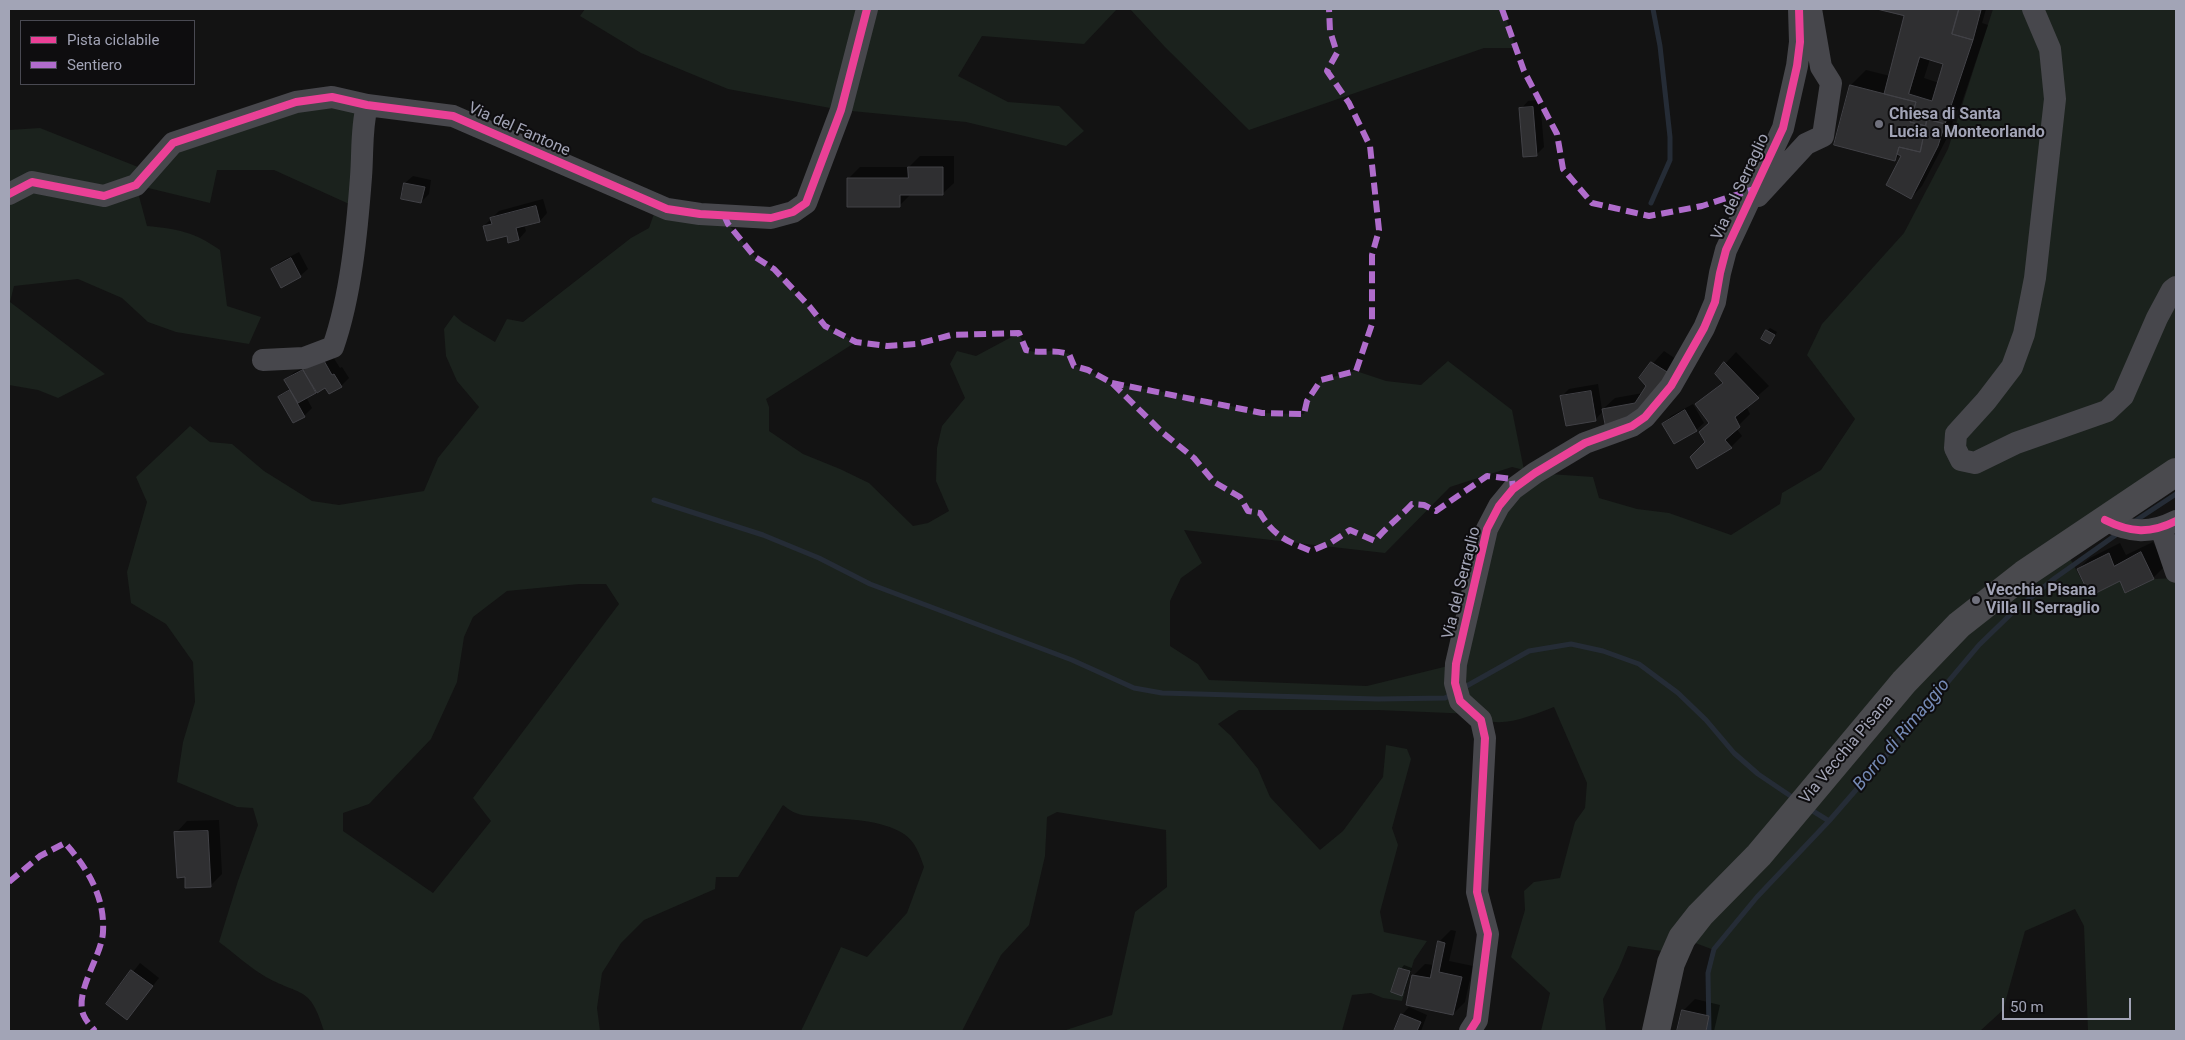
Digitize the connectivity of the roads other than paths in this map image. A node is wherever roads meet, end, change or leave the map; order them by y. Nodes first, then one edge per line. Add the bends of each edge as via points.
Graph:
1 (866, 9) edge
2 (1799, 9) edge
3 (1811, 9) edge
4 (2033, 9) edge
5 (367, 105) junction
6 (9, 194) edge
7 (1741, 211) junction
8 (2176, 287) edge
9 (263, 360) dead end
10 (2176, 472) edge
11 (2105, 520) junction
12 (2169, 525) edge
13 (2176, 572) edge
14 (1470, 1031) edge
15 (1656, 1031) edge

1 - 5 street, Via del Fantone via 841,110 806,203 793,212 771,218 667,209 453,116
2 - 7 street, Via del Serraglio via 1797,66 1783,128
3 - 7 street via 1821,68 1830,83 1823,136 1806,144
4 - 8 street via 2050,49 2055,99 2035,278 2024,334 2012,367 1956,434 1955,448 1961,460 1975,463 2016,443 2107,411 2123,396 2157,318
5 - 6 street, Via del Fantone via 332,97 296,102 172,143 136,185 104,196 32,182
5 - 9 street via 362,128 362,164 349,277 334,347 304,358
7 - 14 street, Via del Serraglio via 1726,250 1715,302 1672,386 1646,416 1632,426 1585,443 1513,489 1487,528 1456,664 1457,692 1481,720 1485,738 1477,892 1488,934 1477,1020
10 - 11 main road, Via Vecchia Pisana
11 - 12 street via 2135,531
11 - 15 main road, Via Vecchia Pisana via 2024,574 1959,625 1904,682 1759,855 1682,938 1671,963
12 - 13 street

